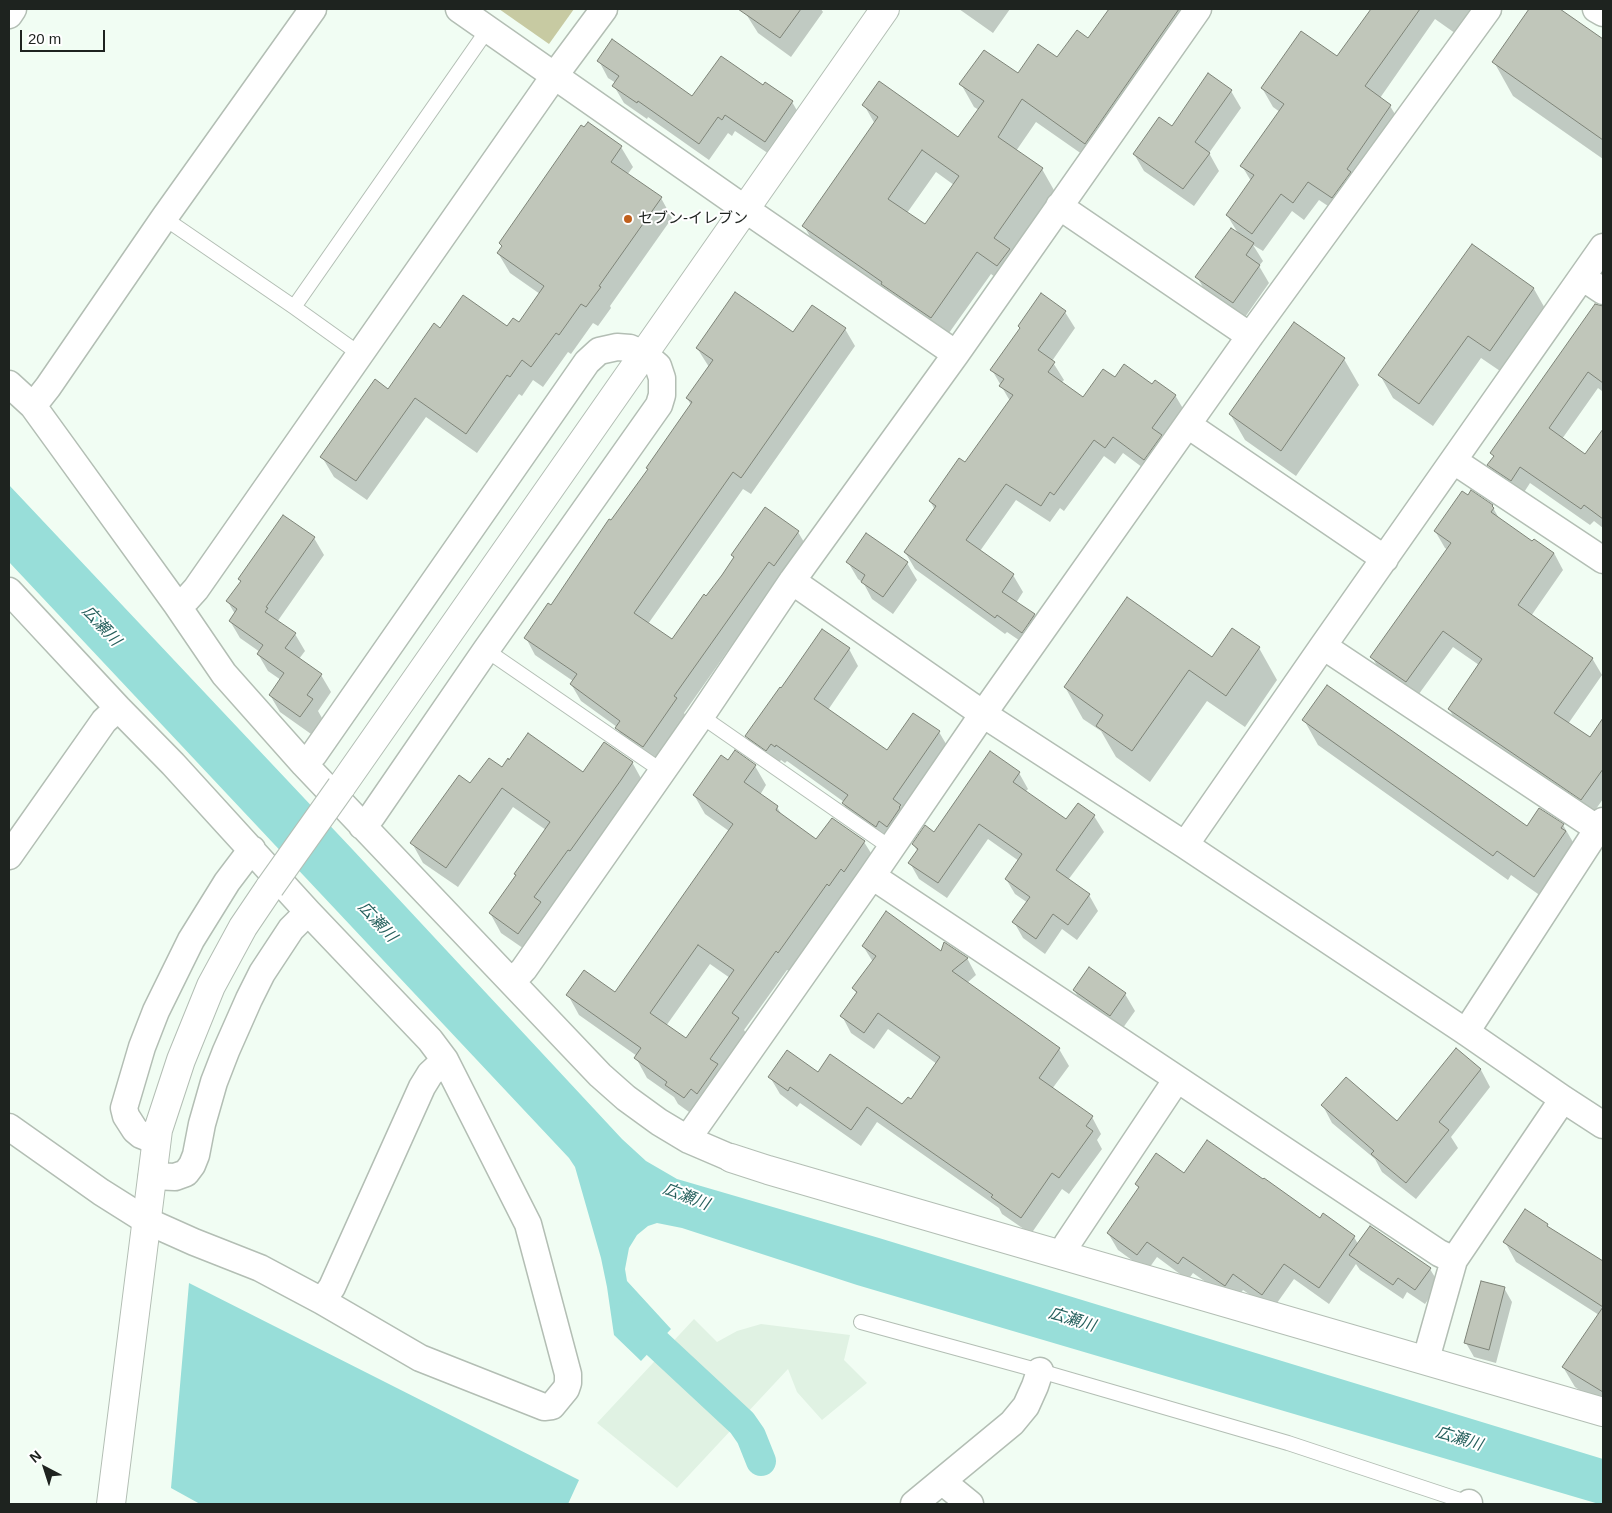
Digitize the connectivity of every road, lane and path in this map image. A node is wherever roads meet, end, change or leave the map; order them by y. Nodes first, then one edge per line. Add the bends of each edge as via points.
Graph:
1 (13, 9) edge
2 (313, 9) edge
3 (459, 9) edge
4 (604, 9) edge
5 (885, 9) edge
6 (1198, 9) edge
7 (1488, 9) edge
8 (1596, 9) edge
9 (1603, 13) edge
10 (9, 15) edge
11 (488, 29) junction
12 (555, 75) junction
13 (1059, 206) junction
14 (745, 209) junction
15 (164, 218) junction
16 (1603, 246) edge
17 (1593, 284) edge
18 (294, 307) junction
19 (1250, 336) junction
20 (644, 354) junction
21 (956, 354) junction
22 (361, 355) junction
23 (9, 384) edge
24 (33, 406) junction
25 (1188, 425) junction
26 (1454, 461) junction
27 (1384, 559) junction
28 (1603, 560) edge
29 (792, 581) junction
30 (9, 591) edge
31 (177, 605) junction
32 (1323, 646) junction
33 (486, 650) junction
34 (118, 708) junction
35 (984, 714) junction
36 (701, 716) junction
37 (304, 764) junction
38 (662, 771) junction
39 (1600, 825) edge
40 (362, 826) junction
41 (1186, 845) junction
42 (11, 847) edge
43 (891, 848) junction
44 (252, 849) junction
45 (872, 876) junction
46 (308, 912) junction
47 (512, 982) junction
48 (1466, 1032) junction
49 (445, 1060) junction
50 (1177, 1078) junction
51 (1563, 1099) junction
52 (1603, 1125) edge
53 (9, 1127) edge
54 (156, 1140) junction
55 (689, 1140) junction
56 (732, 1158) joint
57 (152, 1176) junction
58 (147, 1221) junction
59 (1064, 1256) junction
60 (1454, 1260) junction
61 (322, 1301) junction
62 (861, 1322) dead end
63 (1426, 1360) junction
64 (1040, 1371) junction
65 (1603, 1412) edge
66 (943, 1482) junction
67 (111, 1504) edge
68 (914, 1504) edge
69 (970, 1504) edge
70 (1470, 1504) edge

1 - 10 street
2 - 15 street
3 - 11 street
4 - 12 street
5 - 14 street
6 - 13 street
7 - 19 street
8 - 9 street
11 - 12 street
11 - 18 lane
12 - 14 street
12 - 22 street
13 - 19 street
13 - 21 street
14 - 20 street
14 - 21 street
15 - 18 lane
15 - 24 street
16 - 17 street
17 - 26 street
18 - 22 lane
19 - 25 street
20 - 33 street via 658,366 662,378 659,405
20 - 37 street via 616,347 599,351 587,362
20 - 54 street, bridge via 243,927 211,986 180,1060
21 - 29 street
22 - 31 street via 196,589
23 - 24 street
24 - 31 street
25 - 27 street
25 - 35 street
26 - 27 street
26 - 28 street
27 - 32 street
29 - 35 street
29 - 36 street
30 - 34 street
31 - 37 street via 224,674
32 - 39 street
32 - 41 street
33 - 38 lane
33 - 40 street
34 - 42 street via 104,721
34 - 44 street
35 - 41 street
35 - 43 street
36 - 38 street
36 - 43 lane
37 - 40 street
38 - 47 street
39 - 48 street
40 - 47 street
41 - 48 street
43 - 45 street
44 - 46 street
44 - 54 street via 191,940 142,1047 124,1108 135,1130
45 - 50 street
45 - 55 street via 694,1128
46 - 49 street via 430,1040
46 - 57 street via 262,973 226,1051 214,1082 192,1164 186,1173
47 - 55 street via 600,1076
48 - 51 street
49 - 61 street via 422,1087 332,1287
49 - 61 street via 528,1224 568,1374 566,1389 552,1406 544,1407 420,1358
50 - 59 street via 1067,1244
50 - 60 street
51 - 52 street
51 - 60 street
53 - 58 street
54 - 57 street
55 - 56 street
56 - 59 street
57 - 58 street
58 - 61 street via 260,1268
58 - 67 street
59 - 63 street
60 - 63 street
62 - 64 lane
63 - 65 street
64 - 66 street via 1026,1406 1012,1423
64 - 70 lane via 1288,1443
66 - 68 street
66 - 69 street

